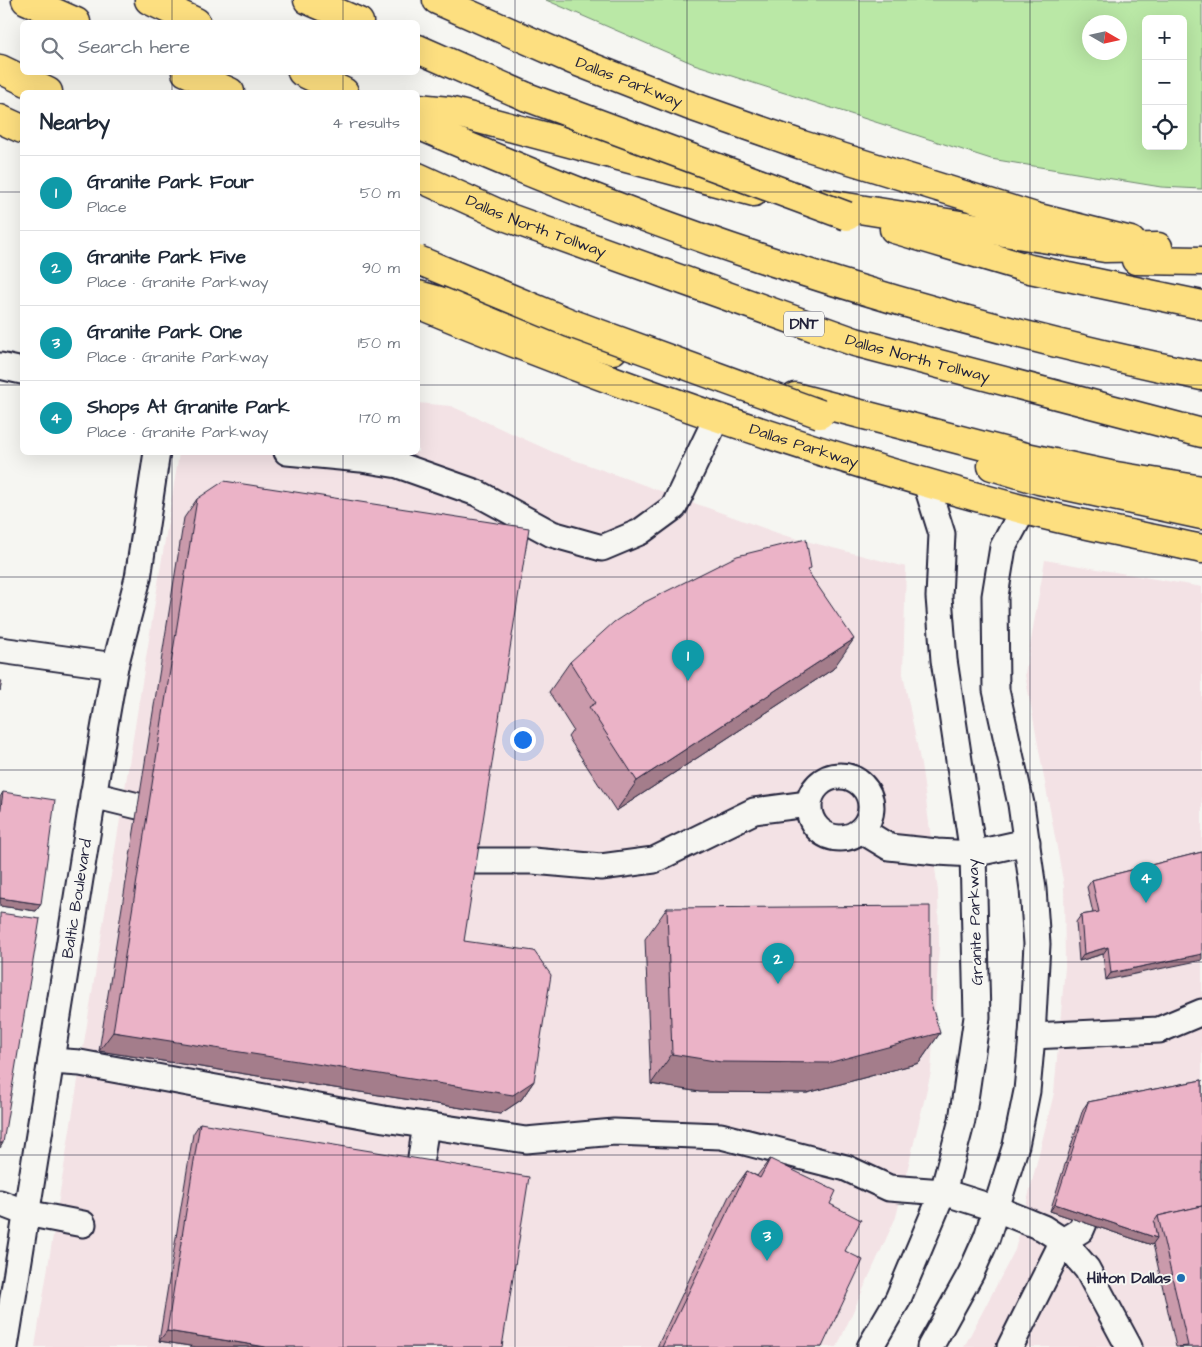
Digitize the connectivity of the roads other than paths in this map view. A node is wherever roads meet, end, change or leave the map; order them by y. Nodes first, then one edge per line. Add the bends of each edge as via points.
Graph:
1 (26, 0) edge
2 (149, 0) edge
3 (308, 0) edge
4 (437, 0) edge
5 (71, 20) edge
6 (192, 20) edge
7 (354, 20) edge
8 (420, 50) edge
9 (0, 69) edge
10 (193, 75) edge
11 (308, 75) edge
12 (44, 90) edge
13 (226, 90) edge
14 (340, 90) edge
15 (420, 108) edge
16 (0, 119) edge
17 (420, 126) edge
18 (20, 129) edge
19 (420, 178) edge
20 (847, 216) junction
21 (1158, 247) junction
22 (1202, 259) edge
23 (420, 261) edge
24 (420, 296) edge
25 (420, 305) edge
26 (1202, 305) edge
27 (0, 366) edge
28 (20, 371) edge
29 (1202, 376) edge
30 (717, 417) junction
31 (1202, 433) edge
32 (157, 455) edge
33 (324, 455) edge
34 (926, 483) junction
35 (1202, 490) edge
36 (1022, 510) junction
37 (1202, 515) edge
38 (1202, 549) edge
39 (0, 650) edge
40 (115, 666) junction
41 (93, 795) junction
42 (808, 804) junction
43 (138, 806) dead end
44 (861, 830) junction
45 (1027, 842) junction
46 (973, 854) junction
47 (466, 861) edge
48 (1202, 1012) edge
49 (1032, 1036) junction
50 (51, 1060) junction
51 (426, 1125) junction
52 (419, 1170) edge
53 (943, 1192) junction
54 (0, 1202) edge
55 (997, 1209) junction
56 (26, 1213) junction
57 (1084, 1223) edge
58 (84, 1224) dead end
59 (1063, 1241) junction
60 (5, 1347) edge
61 (870, 1347) edge
62 (930, 1347) edge
63 (1010, 1347) edge
64 (1129, 1347) edge

1 - 5 main road
2 - 6 main road
3 - 7 main road
4 - 21 main road, Dallas Parkway via 573,60 802,145 1035,218
8 - 20 main road, bridge via 527,97
9 - 12 main road
10 - 13 main road
11 - 14 main road
15 - 21 main road via 449,111 756,193 1105,248
16 - 18 main road
17 - 29 main road via 571,189 757,257 1081,350
19 - 31 main road, Dallas North Tollway / DNT via 504,216 856,342
20 - 22 main road via 944,236 1041,250 1122,259
20 - 26 main road via 1030,269
21 - 22 main road, Dallas Parkway
23 - 37 main road, bridge via 570,323 820,414 1039,480
24 - 35 main road via 627,354 1026,457
25 - 30 main road, Dallas Parkway via 500,339
27 - 28 street
30 - 33 street via 674,508 640,532 602,548 552,534 477,493 398,464
30 - 34 main road, Dallas Parkway via 772,437
32 - 40 street, Baltic Boulevard via 138,578
34 - 36 main road, Dallas Parkway
34 - 46 street, Granite Parkway via 942,534 939,597 944,660
36 - 38 main road, Dallas Parkway
36 - 45 street via 1004,547 995,596 996,690
39 - 40 street
40 - 41 street, Baltic Boulevard
41 - 43 street
41 - 50 street, Baltic Boulevard
42 - 44 street via 813,824 825,834 841,839
42 - 44 street via 816,786 824,779 833,776 852,778 864,787 871,800 871,811
42 - 47 street via 754,811 654,860 601,867 533,861
44 - 46 street via 889,847
45 - 46 street
45 - 49 street via 1037,944
46 - 53 street, Granite Parkway via 977,1017 962,1120
48 - 49 street via 1159,1030
49 - 55 street via 1027,1091
50 - 51 street
50 - 56 street, Baltic Boulevard
51 - 52 street
51 - 53 street via 526,1140 614,1132 721,1136 846,1168 889,1188
53 - 55 street
53 - 61 street, Granite Parkway via 898,1299
54 - 56 street
55 - 59 street via 1043,1228
55 - 62 street via 971,1273
56 - 58 street
56 - 60 street, Baltic Boulevard
57 - 59 street via 1081,1230
59 - 63 street
59 - 64 street via 1087,1269

